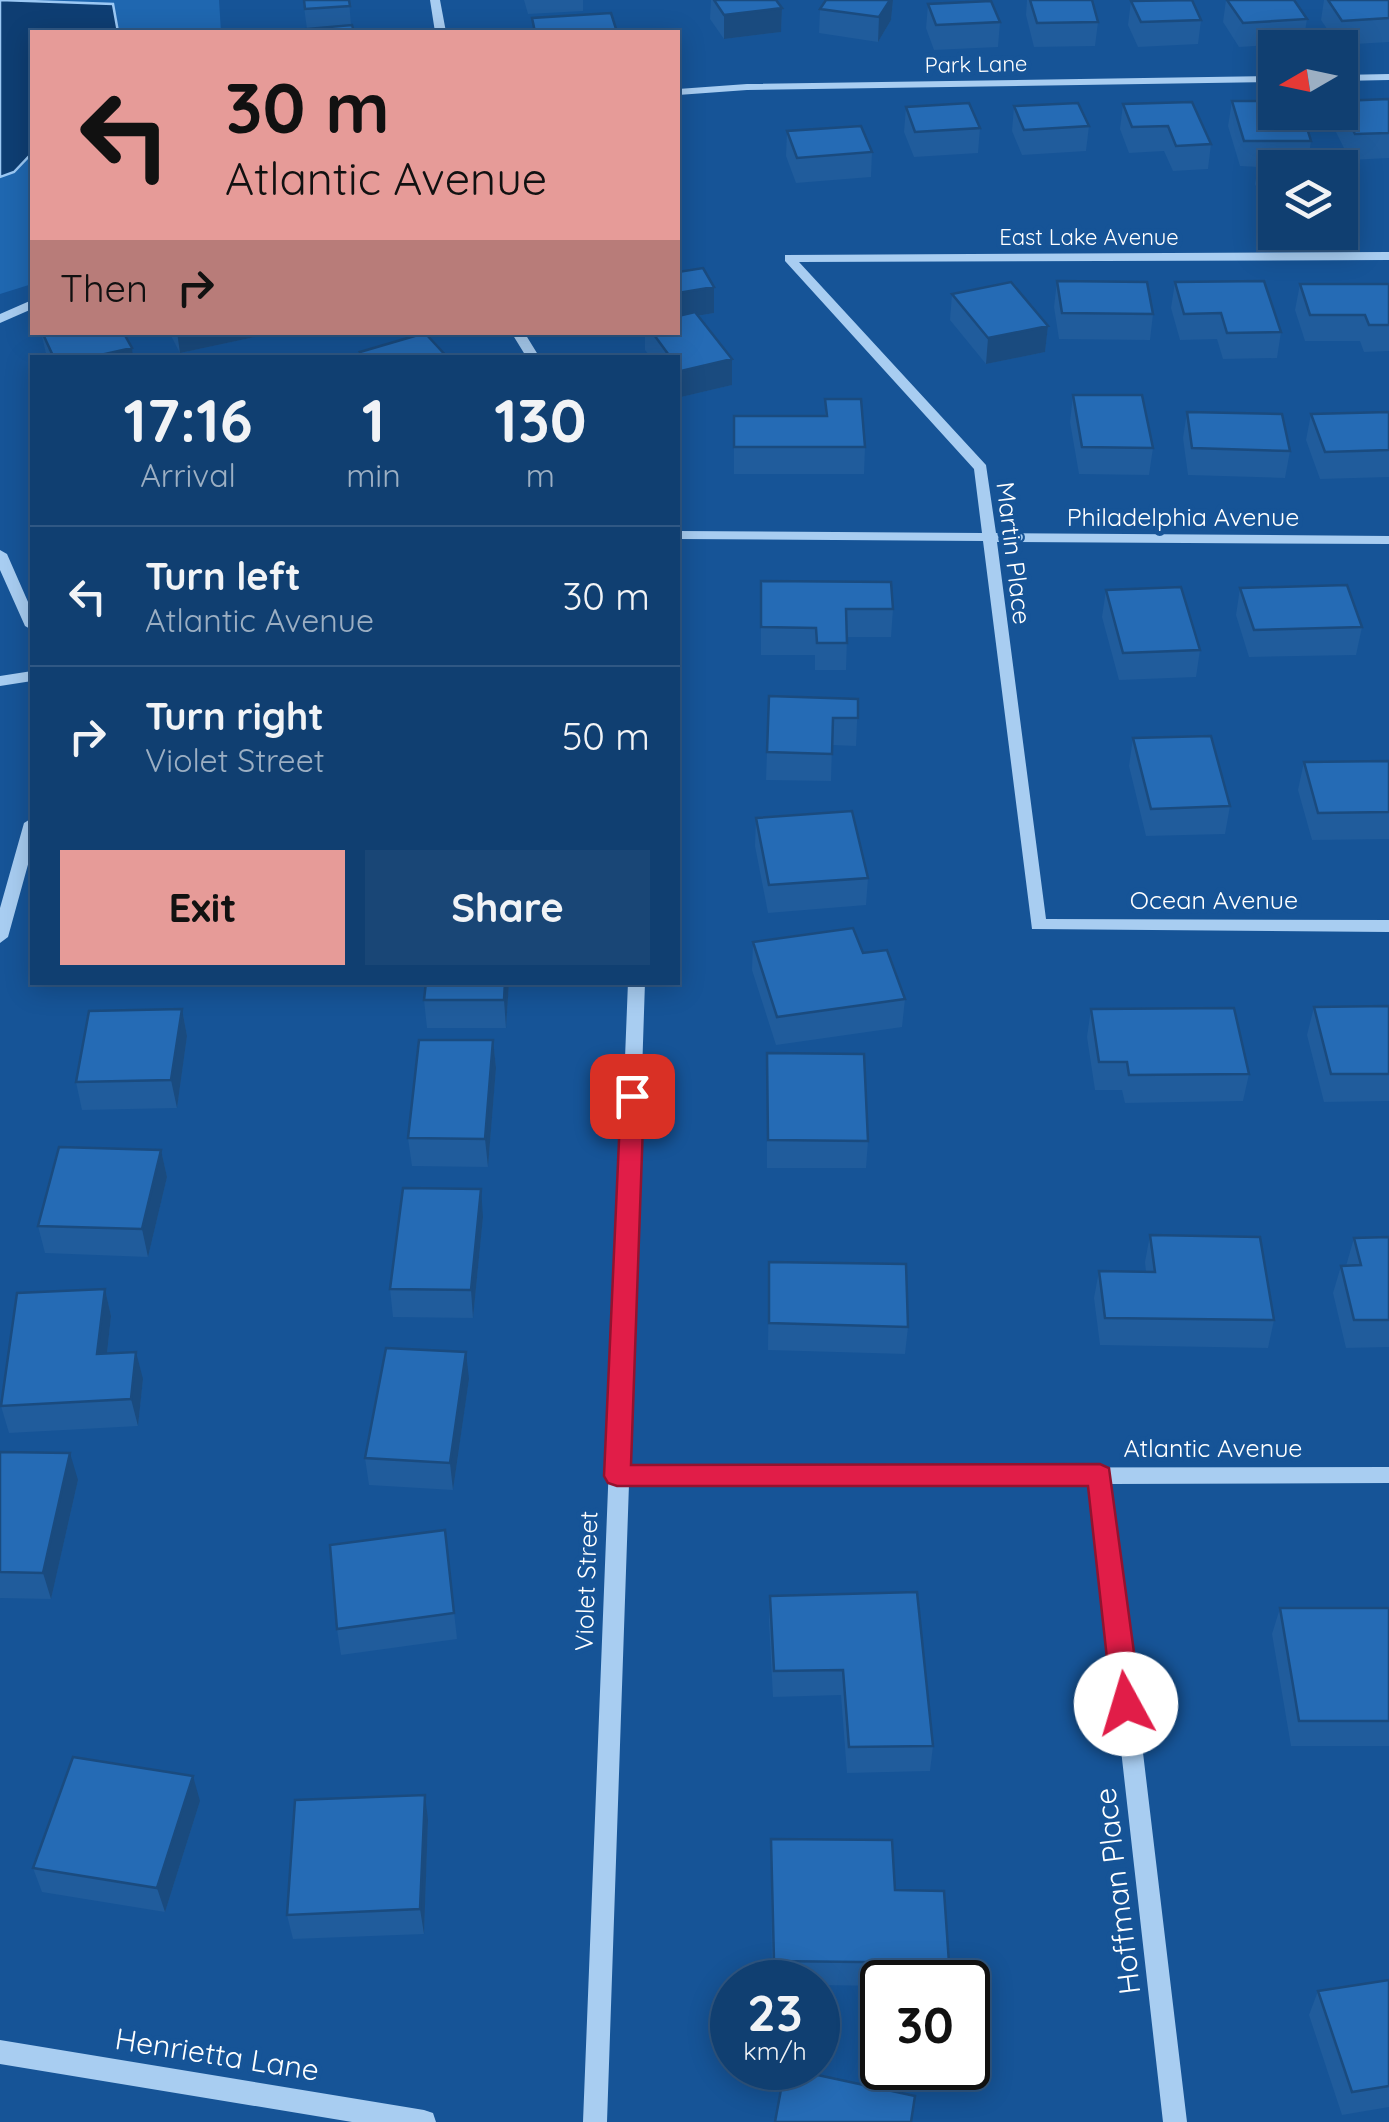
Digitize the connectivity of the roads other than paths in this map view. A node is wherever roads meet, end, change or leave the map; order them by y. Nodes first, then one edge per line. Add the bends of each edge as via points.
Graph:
1 (435, 0) edge
2 (442, 30) edge
3 (1389, 77) edge
4 (1358, 78) edge
5 (1258, 79) edge
6 (680, 92) edge
7 (1389, 256) edge
8 (790, 258) joint
9 (30, 305) edge
10 (0, 319) edge
11 (680, 535) edge
12 (989, 539) junction
13 (1389, 540) edge
14 (0, 554) edge
15 (30, 622) edge
16 (30, 676) edge
17 (0, 681) edge
18 (30, 830) edge
19 (1038, 925) joint
20 (1389, 926) edge
21 (0, 937) edge
22 (637, 985) edge
23 (1100, 1475) junction
24 (1389, 1475) edge
25 (617, 1476) junction
26 (0, 2052) edge
27 (424, 2122) edge
28 (595, 2122) edge
29 (1176, 2122) edge

1 - 2 street
3 - 4 street
5 - 6 street, Park Lane
7 - 8 street, East Lake Avenue
8 - 12 street, Martin Place via 981,468
9 - 10 street
11 - 12 street, Philadelphia Avenue
12 - 13 street, Philadelphia Avenue
12 - 19 street, Martin Place
14 - 15 street
16 - 17 street
18 - 21 street
19 - 20 street, Ocean Avenue
22 - 25 street, Violet Street
23 - 24 street, Atlantic Avenue
23 - 25 street, Atlantic Avenue
23 - 29 street, Hoffman Place
25 - 28 street, Violet Street
26 - 27 street, Henrietta Lane

